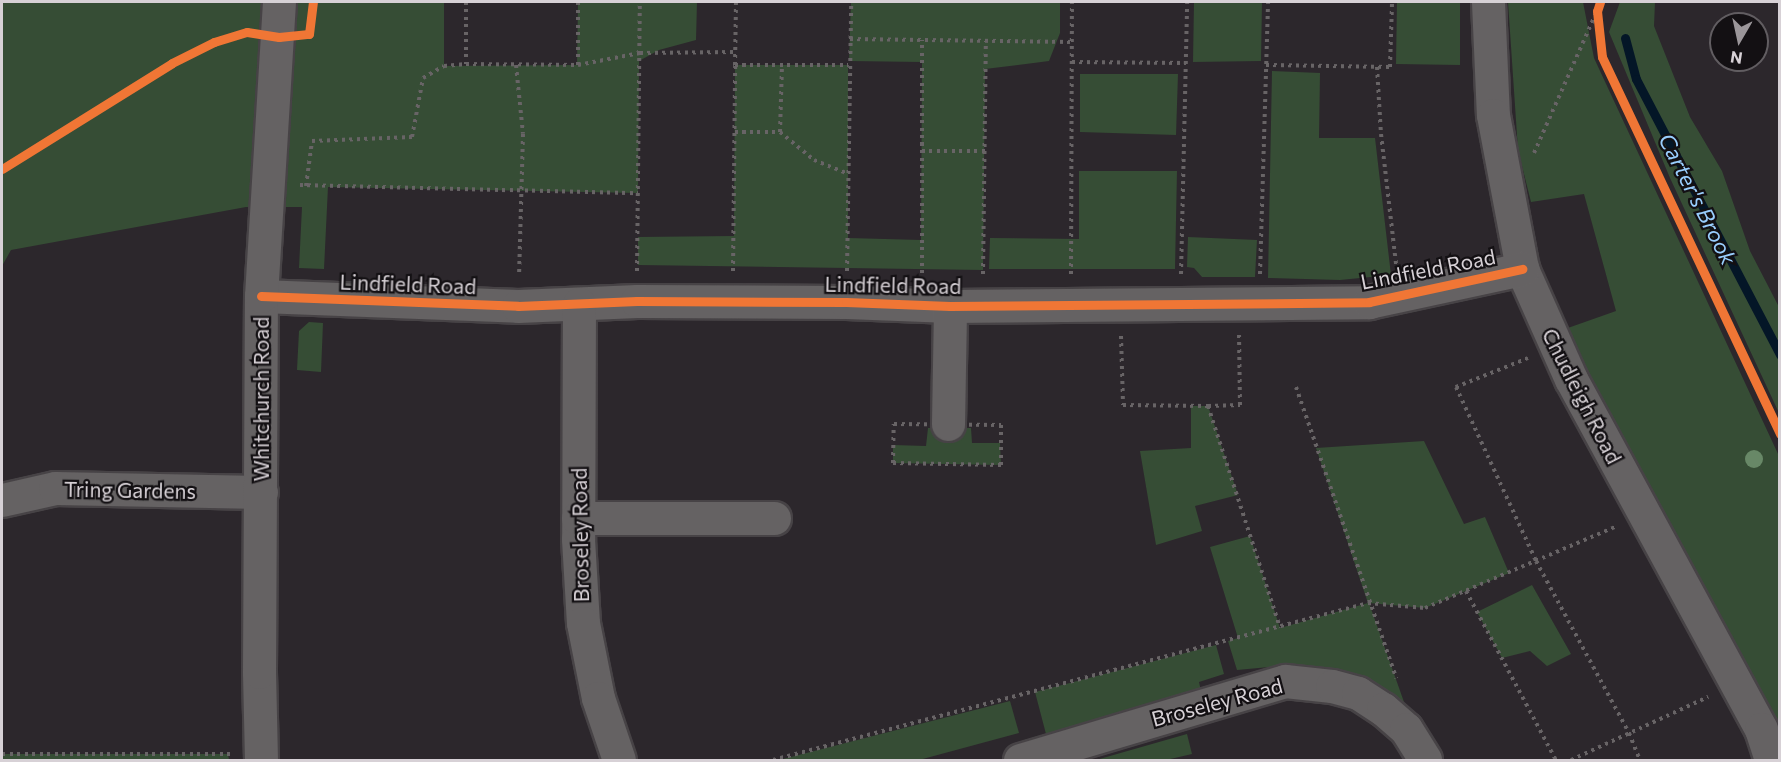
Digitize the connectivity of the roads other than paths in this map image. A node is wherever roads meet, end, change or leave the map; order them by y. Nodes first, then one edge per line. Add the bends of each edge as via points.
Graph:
1 (279, 2) edge
2 (1488, 2) edge
3 (1522, 268) junction
4 (261, 296) junction
5 (579, 304) junction
6 (935, 305) junction
7 (948, 424) dead end
8 (261, 492) junction
9 (2, 500) edge
10 (578, 518) junction
11 (774, 518) dead end
12 (261, 757) edge
13 (1030, 759) edge
14 (619, 760) edge
15 (1425, 760) edge
16 (1771, 760) edge

1 - 4 street, Whitchurch Road
2 - 3 street, Chudleigh Road via 1493,115
3 - 6 street, Lindfield Road via 1369,302
3 - 16 street, Chudleigh Road via 1557,347 1644,515 1761,729
4 - 5 street, Lindfield Road via 518,306
4 - 8 street, Whitchurch Road
5 - 6 street, Lindfield Road via 732,301
5 - 10 street, Broseley Road
6 - 7 street, Lindfield Road
8 - 9 street, Tring Gardens via 55,488
8 - 12 street, Whitchurch Road
10 - 11 street
10 - 14 street, Broseley Road via 583,623 598,699
13 - 15 street, Broseley Road via 1284,681 1358,693 1406,729

